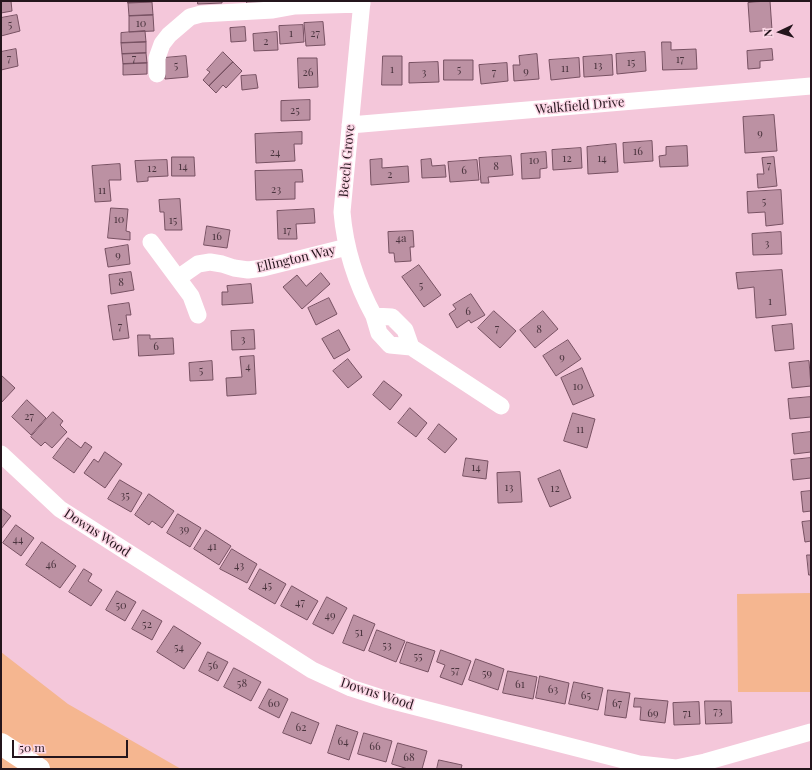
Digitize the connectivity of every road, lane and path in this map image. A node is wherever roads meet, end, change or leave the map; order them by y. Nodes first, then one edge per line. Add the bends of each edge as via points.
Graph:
1 (362, 2) edge
2 (157, 74) dead end
3 (811, 86) edge
4 (350, 125) junction
5 (151, 242) dead end
6 (347, 247) junction
7 (178, 278) junction
8 (198, 315) dead end
9 (501, 406) dead end
10 (1, 454) edge
11 (811, 732) edge
12 (1, 744) edge
13 (39, 769) edge

1 - 2 street via 201,14 190,17 162,44 157,58
1 - 4 street, Beech Grove
3 - 4 street, Walkfield Drive
4 - 6 street, Beech Grove via 342,212
5 - 7 street
6 - 7 street, Ellington Way via 248,270 210,262 198,264
6 - 9 street, Beech Grove via 354,272 379,333 390,345 411,347
7 - 8 street via 191,296
10 - 11 street, Downs Wood via 60,510 312,670 351,688 639,764 676,768
12 - 13 street

